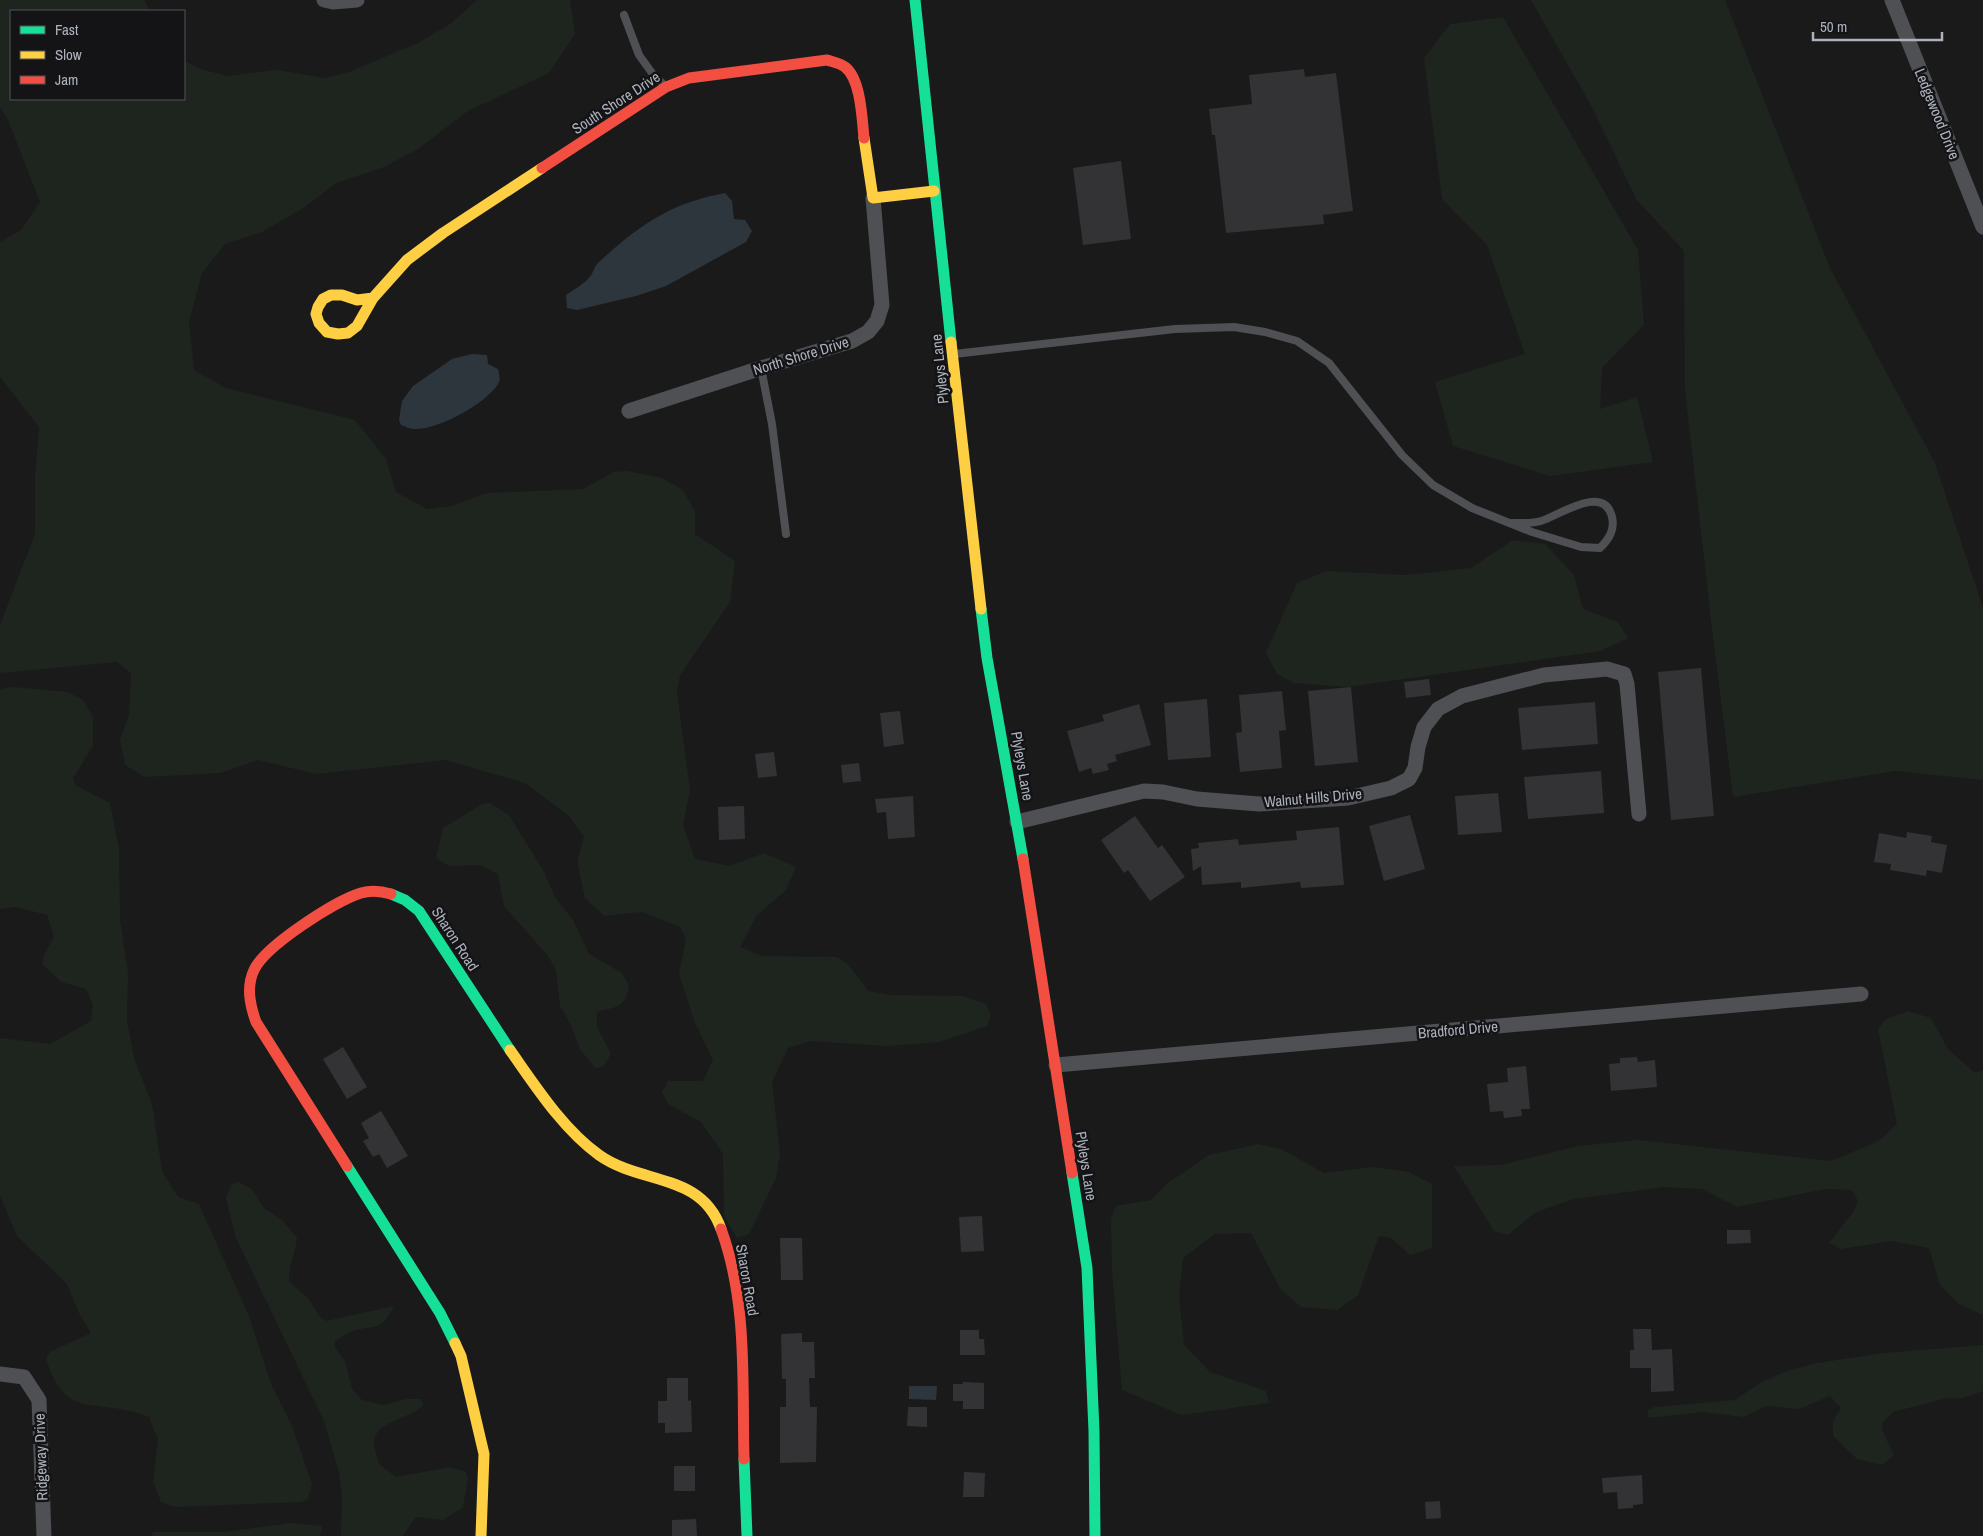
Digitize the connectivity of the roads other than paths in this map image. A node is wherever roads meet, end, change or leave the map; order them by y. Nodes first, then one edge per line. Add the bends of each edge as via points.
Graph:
1 (324, 0) edge
2 (357, 0) edge
3 (916, 0) edge
4 (1892, 0) edge
5 (624, 15) dead end
6 (666, 87) junction
7 (934, 191) junction
8 (873, 198) junction
9 (1983, 227) edge
10 (373, 298) junction
11 (954, 354) junction
12 (761, 368) junction
13 (629, 412) dead end
14 (1510, 523) junction
15 (786, 534) dead end
16 (1639, 814) dead end
17 (1017, 822) junction
18 (1861, 994) dead end
19 (1056, 1065) junction
20 (0, 1374) edge
21 (44, 1536) edge
22 (481, 1536) edge
23 (747, 1536) edge
24 (1095, 1536) edge

1 - 2 street
3 - 7 street, Plyleys Lane
4 - 9 street, Ledgewood Drive
5 - 6 lane via 639,55
6 - 8 street, South Shore Drive via 689,78 828,60 843,64 852,73 857,87
6 - 10 street, South Shore Drive via 443,233 407,260
7 - 8 street
7 - 11 street, Plyleys Lane
8 - 12 street, North Shore Drive via 882,289 877,321 868,332 852,341
10 - 10 street, South Shore Drive via 357,326 348,333 327,332 318,323 318,307 331,295 357,300
11 - 14 lane via 1175,329 1234,327 1297,341 1329,364 1402,455 1432,485 1472,508
11 - 17 street, Plyleys Lane via 986,658
12 - 13 street, North Shore Drive
12 - 15 lane via 772,424
14 - 14 lane via 1581,547 1600,548 1609,539 1613,527 1612,515 1605,505 1594,502 1580,504 1540,521
16 - 17 street, Walnut Hills Drive via 1627,684 1624,674 1607,669 1544,675 1462,696 1438,709 1424,727 1415,768 1409,779 1391,788 1348,798 1260,804 1144,791
17 - 19 street, Plyleys Lane
18 - 19 street, Bradford Drive
19 - 24 street, Plyleys Lane via 1087,1268
20 - 21 street, Ridgeway Drive via 24,1377 39,1400
22 - 23 street, Sharon Road via 484,1454 461,1356 440,1313 250,1008 250,980 258,962 339,902 362,893 391,893 419,911 514,1056 581,1140 602,1158 688,1189 708,1204 723,1230 735,1279 740,1326

